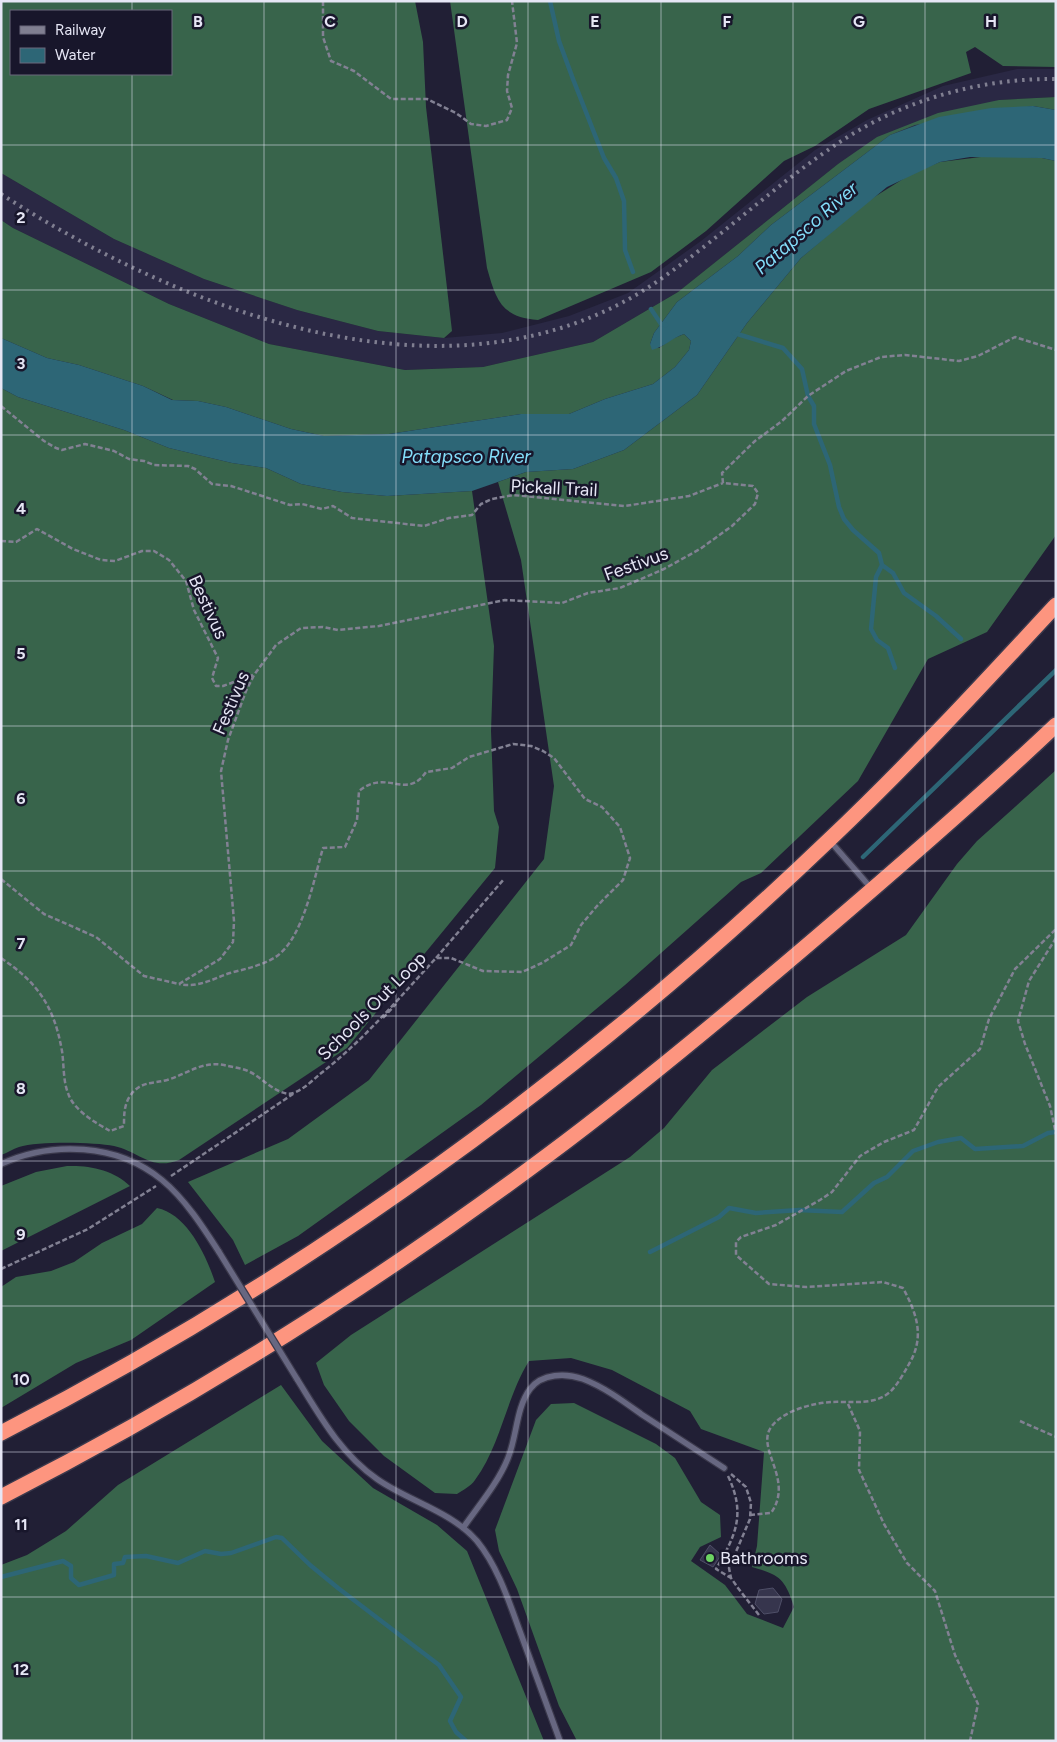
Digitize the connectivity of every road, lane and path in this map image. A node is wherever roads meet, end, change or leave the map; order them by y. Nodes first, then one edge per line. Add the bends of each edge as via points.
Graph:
1 (323, 1) edge
2 (512, 1) edge
3 (1056, 350) edge
4 (1, 406) edge
5 (723, 483) junction
6 (1, 541) edge
7 (1056, 605) edge
8 (254, 674) junction
9 (1056, 725) edge
10 (829, 840) junction
11 (1, 879) edge
12 (504, 879) dead end
13 (873, 890) junction
14 (1056, 929) edge
15 (1056, 938) edge
16 (1, 958) edge
17 (436, 958) junction
18 (179, 984) junction
19 (296, 1093) junction
20 (1056, 1134) edge
21 (1, 1164) edge
22 (163, 1181) junction
23 (1, 1269) edge
24 (848, 1404) junction
25 (1020, 1421) dead end
26 (1, 1433) edge
27 (1056, 1437) edge
28 (724, 1468) junction
29 (1, 1497) edge
30 (750, 1515) junction
31 (463, 1528) junction
32 (732, 1578) junction
33 (759, 1615) dead end
34 (560, 1741) edge
35 (970, 1741) edge

1 - 2 path via 323,37 331,61 354,71 391,99 427,99 471,124 486,126 507,120 512,108 507,91 517,43
3 - 5 path via 1015,337 978,356 959,361 905,355 881,357 819,386 722,473
4 - 5 path, Pickall Trail via 44,442 62,450 85,444 154,465 188,466 212,484 231,486 290,505 322,509 334,506 352,518 411,526 472,515 481,504 513,496 625,506 689,496
5 - 8 path, Festivus via 753,486 758,492 755,504 732,526 681,561 625,586 588,593 562,603 504,600 379,626 338,630 301,628 276,645
6 - 8 path, Bestivus via 16,542 37,529 73,549 102,560 116,561 142,551 154,552 169,560 186,581 194,610 218,658 212,678 216,686 248,679
7 - 10 highway via 940,729
8 - 18 path, Festivus via 228,740 221,771 233,942 220,959
9 - 13 highway
10 - 13 lane
10 - 26 highway via 696,962 601,1041 432,1169 322,1245 212,1314
11 - 18 path via 44,914 96,937 144,976
12 - 17 path
13 - 29 highway via 639,1084 465,1216 350,1295 241,1364
14 - 24 path via 1015,969 989,1019 980,1049 938,1087 914,1130 895,1136 860,1156 832,1192 820,1200 776,1225 741,1237 736,1242 736,1255 769,1284 806,1287 883,1282 903,1288 914,1309 920,1333 914,1355 889,1392 875,1399
15 - 20 path via 1028,981 1018,1021 1050,1106
16 - 19 path via 25,974 42,994 54,1022 68,1094 78,1108 110,1130 124,1126 125,1106 137,1089 148,1082 167,1080 202,1066 222,1065 250,1071 279,1091
17 - 18 path, Schools Out Loop via 451,958 483,971 522,972 571,945 581,926 623,880 630,858 620,827 602,806 585,799 554,758 543,751 513,744 469,757 452,768 426,772 420,781 410,786 389,781 368,783 359,791 357,820 345,847 323,848 304,918 276,957 211,981 192,986
17 - 19 path via 389,1012 351,1049
19 - 22 path
21 - 22 lane via 35,1153 106,1152 148,1170
22 - 23 path via 88,1229
22 - 31 lane, bridge via 199,1221 346,1452 362,1468 395,1491
24 - 30 path via 831,1402 806,1408 779,1419 770,1428 766,1443 779,1478 776,1505 771,1512
24 - 35 path via 860,1431 859,1470 884,1524 907,1562 934,1591 955,1655 978,1704
25 - 27 path
28 - 30 path via 746,1487 751,1503
28 - 31 lane via 606,1390 582,1379 552,1376 531,1388 500,1476
28 - 32 path via 735,1491 739,1510 729,1546 716,1569
30 - 32 path via 729,1568
31 - 34 lane via 477,1541 502,1585
32 - 33 path

